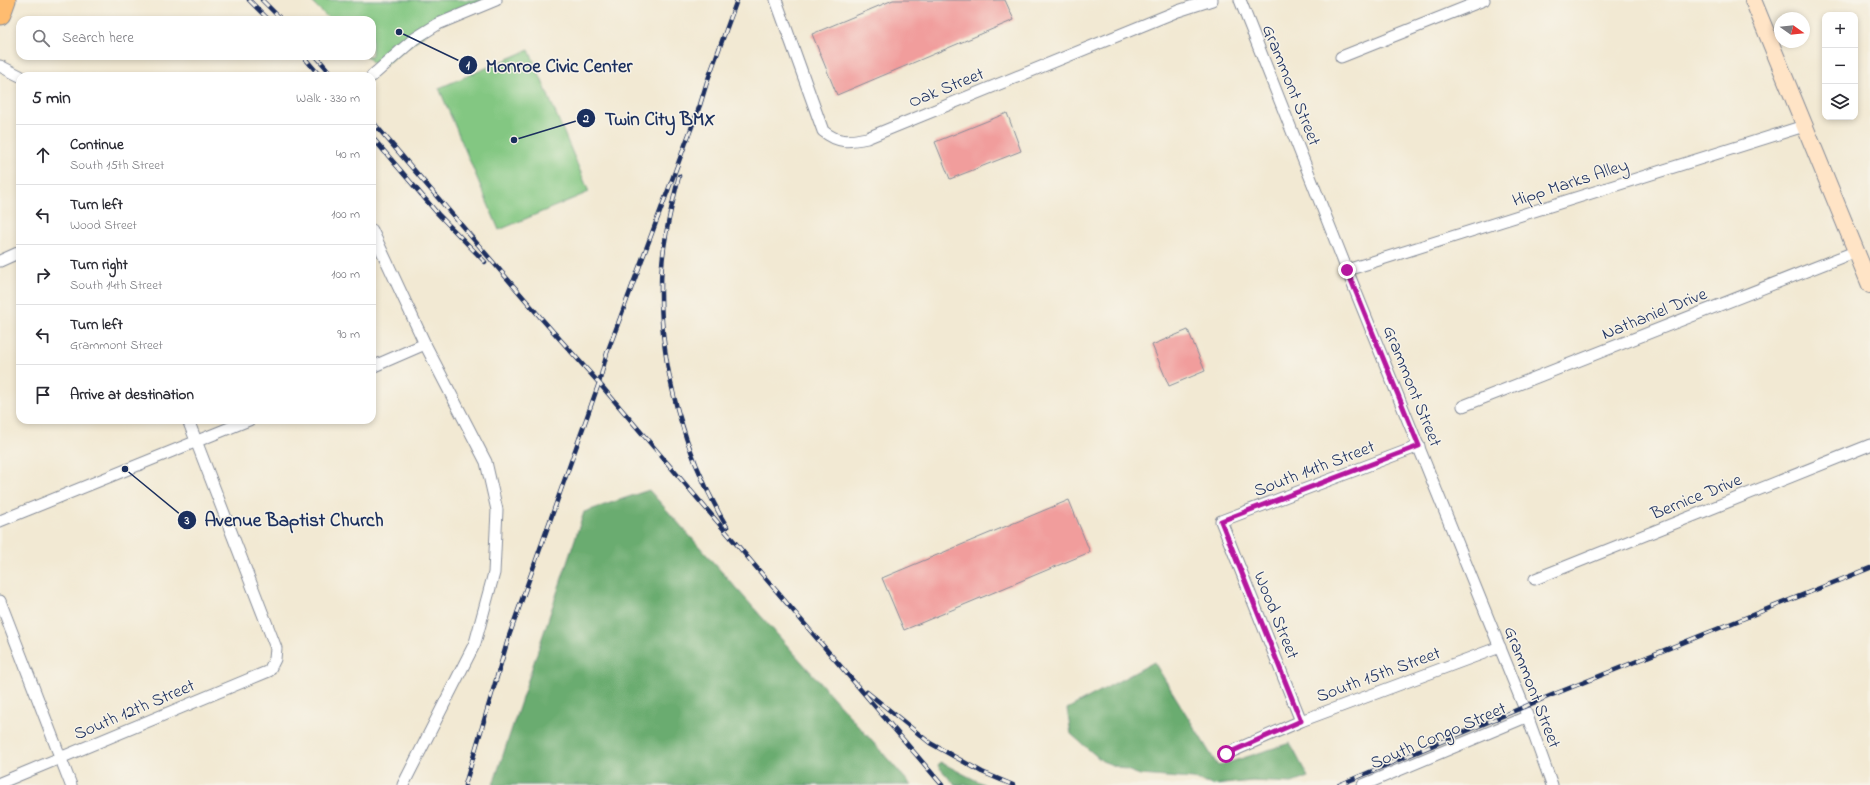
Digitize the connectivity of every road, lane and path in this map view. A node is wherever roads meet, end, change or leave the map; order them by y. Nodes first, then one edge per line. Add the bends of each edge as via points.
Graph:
1 (5, 0) edge
2 (496, 0) edge
3 (776, 0) edge
4 (1212, 0) edge
5 (1240, 0) edge
6 (1484, 0) edge
7 (1753, 0) edge
8 (0, 14) edge
9 (1341, 57) dead end
10 (0, 66) edge
11 (376, 72) edge
12 (16, 74) edge
13 (1804, 126) junction
14 (376, 239) edge
15 (1857, 251) junction
16 (16, 254) edge
17 (0, 261) edge
18 (1347, 270) junction
19 (1870, 285) edge
20 (425, 344) junction
21 (376, 365) edge
22 (1463, 406) dead end
23 (190, 424) edge
24 (240, 424) edge
25 (197, 442) junction
26 (1870, 444) edge
27 (1419, 446) junction
28 (0, 521) edge
29 (1221, 521) joint
30 (1535, 579) dead end
31 (0, 601) edge
32 (1500, 647) junction
33 (1526, 717) junction
34 (1301, 721) junction
35 (1226, 754) dead end
36 (60, 759) junction
37 (0, 783) edge
38 (71, 785) edge
39 (403, 785) edge
40 (1363, 785) edge
41 (1552, 785) edge

1 - 8 highway
2 - 11 street via 438,24 397,52
3 - 4 street, Oak Street via 823,131 833,139 851,142 867,138 1178,11
5 - 18 street, Grammont Street
6 - 9 street
7 - 13 street
10 - 12 street
13 - 15 street
13 - 18 street, Hipp Marks Alley
14 - 20 street
15 - 19 street
15 - 22 street, Nathaniel Drive
16 - 17 street
18 - 27 street, Grammont Street
20 - 21 street
20 - 39 street via 486,462 497,510 494,573 475,644
23 - 25 street
24 - 25 street
25 - 28 street
25 - 36 street, South 12th Street via 276,648 275,659 269,671
26 - 30 street, Bernice Drive
27 - 29 street, South 14th Street
27 - 32 street, Grammont Street
29 - 34 street, Wood Street
31 - 36 street
32 - 33 street, Grammont Street
32 - 34 street, South 15th Street
33 - 40 street, South Congo Street
33 - 41 street, Grammont Street
34 - 35 street, South 15th Street
36 - 37 street, South 12th Street
36 - 38 street

